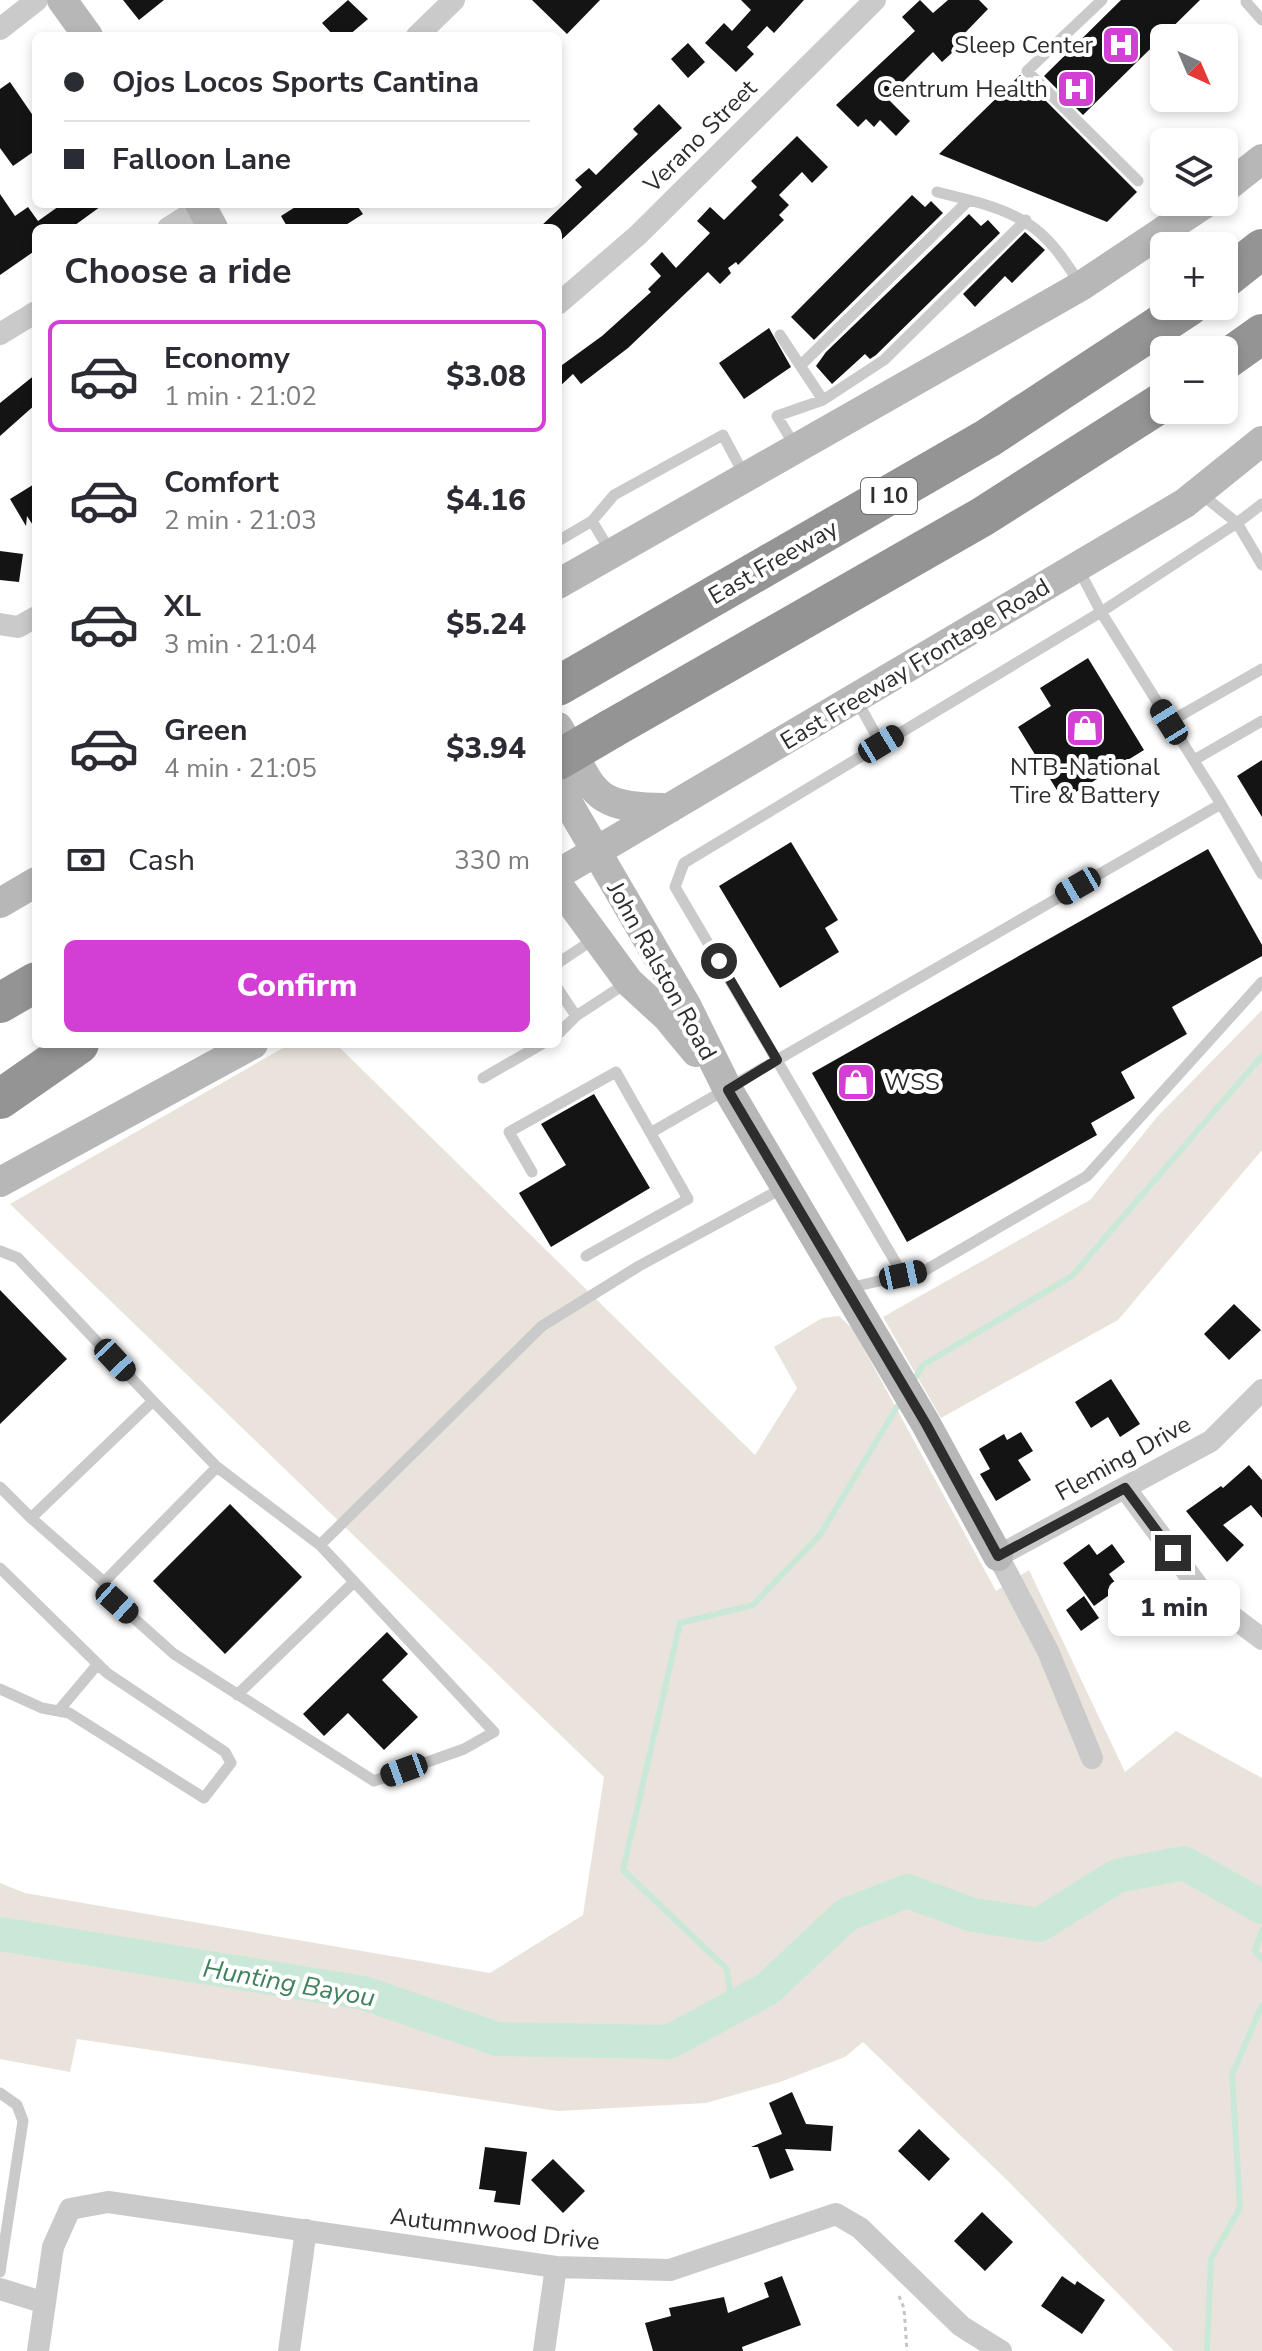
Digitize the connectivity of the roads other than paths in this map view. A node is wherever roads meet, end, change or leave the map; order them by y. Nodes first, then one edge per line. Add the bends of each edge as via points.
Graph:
1 (37, 0) edge
2 (62, 0) edge
3 (454, 0) edge
4 (875, 0) edge
5 (1102, 0) edge
6 (1246, 2) edge
7 (1262, 20) edge
8 (0, 29) edge
9 (85, 32) edge
10 (421, 32) edge
11 (1262, 159) edge
12 (1238, 178) edge
13 (1138, 181) dead end
14 (937, 192) dead end
15 (969, 200) junction
16 (205, 211) edge
17 (1182, 216) edge
18 (1026, 220) junction
19 (177, 224) edge
20 (1262, 249) edge
21 (1238, 268) edge
22 (1081, 286) junction
23 (562, 301) edge
24 (32, 314) edge
25 (1168, 320) edge
26 (0, 334) edge
27 (1262, 334) edge
28 (780, 335) dead end
29 (1238, 351) edge
30 (801, 365) junction
31 (823, 400) junction
32 (1150, 410) edge
33 (1262, 441) edge
34 (796, 448) junction
35 (745, 477) junction
36 (1199, 492) junction
37 (1262, 504) edge
38 (592, 521) junction
39 (1237, 523) junction
40 (562, 539) edge
41 (611, 553) junction
42 (1262, 565) edge
43 (1077, 567) junction
44 (562, 582) edge
45 (1101, 612) junction
46 (32, 619) edge
47 (0, 624) edge
48 (1262, 669) edge
49 (569, 679) edge
50 (856, 699) junction
51 (1262, 721) edge
52 (1169, 722) junction
53 (562, 733) edge
54 (881, 744) junction
55 (562, 758) edge
56 (1194, 760) junction
57 (562, 793) edge
58 (1221, 804) junction
59 (672, 808) junction
60 (595, 852) junction
61 (562, 872) edge
62 (1262, 874) edge
63 (32, 884) edge
64 (562, 891) edge
65 (0, 903) edge
66 (595, 939) junction
67 (562, 960) edge
68 (32, 974) edge
69 (629, 982) junction
70 (1262, 982) edge
71 (32, 984) edge
72 (0, 988) edge
73 (562, 995) edge
74 (0, 1003) edge
75 (576, 1016) junction
76 (562, 1030) edge
77 (49, 1048) edge
78 (73, 1048) edge
79 (246, 1048) edge
80 (535, 1048) edge
81 (777, 1060) junction
82 (0, 1076) edge
83 (483, 1078) dead end
84 (728, 1090) junction
85 (0, 1099) edge
86 (652, 1132) junction
87 (532, 1172) dead end
88 (0, 1182) edge
89 (785, 1187) junction
90 (0, 1251) edge
91 (586, 1256) dead end
92 (903, 1275) junction
93 (844, 1289) junction
94 (1262, 1390) edge
95 (153, 1401) junction
96 (217, 1467) junction
97 (0, 1487) edge
98 (1125, 1488) junction
99 (31, 1518) junction
100 (320, 1545) junction
101 (998, 1556) junction
102 (0, 1568) edge
103 (104, 1582) junction
104 (354, 1582) junction
105 (1262, 1639) edge
106 (97, 1665) junction
107 (0, 1689) edge
108 (237, 1695) junction
109 (60, 1709) junction
110 (1092, 1758) dead end
111 (0, 2093) edge
112 (306, 2230) junction
113 (556, 2267) junction
114 (0, 2272) edge
115 (0, 2289) edge
116 (45, 2303) junction
117 (38, 2351) edge
118 (289, 2351) edge
119 (544, 2351) edge
120 (1001, 2351) edge

1 - 8 street
2 - 9 main road
3 - 10 street
4 - 23 street, Verano Street via 638,235
5 - 13 lane via 1027,71
6 - 7 lane
11 - 12 main road
14 - 15 lane
15 - 18 lane
15 - 30 lane
16 - 19 street
17 - 22 main road
18 - 22 lane via 1062,256
18 - 31 lane via 884,360
20 - 21 highway
22 - 34 main road
24 - 26 street
25 - 49 highway, East Freeway / I 10 via 988,438
27 - 29 highway
28 - 30 lane
30 - 31 lane
31 - 34 lane via 777,416
32 - 55 highway, I 10, bridge via 982,517
33 - 36 main road, East Freeway Frontage Road
34 - 35 main road
35 - 38 lane via 723,435 614,495
35 - 41 main road
36 - 39 lane
36 - 43 main road, East Freeway Frontage Road
37 - 39 lane
38 - 40 lane
38 - 41 lane
39 - 42 lane
39 - 45 lane
41 - 44 main road
43 - 45 lane
43 - 50 main road, East Freeway Frontage Road
45 - 52 lane
45 - 54 lane
46 - 47 street via 18,627
48 - 52 lane
50 - 54 lane
50 - 59 main road, East Freeway Frontage Road
51 - 56 lane
52 - 56 lane
53 - 59 main road via 603,798 628,808
54 - 81 lane via 684,863 675,887
56 - 58 lane
57 - 60 main road, John Ralston Road
58 - 62 lane
58 - 81 lane
59 - 60 main road, East Freeway Frontage Road
60 - 61 main road, East Freeway Frontage Road
60 - 84 main road, John Ralston Road via 686,1005
63 - 65 main road
64 - 66 main road, John Ralston Road
66 - 67 lane
66 - 69 main road, John Ralston Road
68 - 72 highway
69 - 75 lane
69 - 84 main road, John Ralston Road via 667,1017
70 - 92 lane via 1087,1176 924,1271
71 - 74 highway
73 - 75 lane
75 - 76 lane
77 - 82 highway
78 - 85 highway
79 - 88 main road
80 - 83 lane
81 - 84 lane
81 - 92 lane
84 - 86 lane
84 - 89 main road, John Ralston Road
86 - 87 lane via 616,1072 509,1132
86 - 91 lane via 688,1199
89 - 93 main road, John Ralston Road
89 - 100 lane via 542,1326
90 - 95 lane via 18,1258
92 - 93 lane
93 - 101 main road, John Ralston Road
94 - 98 street, Fleming Drive via 1211,1441
95 - 96 lane
95 - 99 lane
96 - 100 lane
96 - 103 lane
97 - 99 lane
98 - 101 street, Fleming Drive
98 - 105 street via 1205,1596
99 - 103 lane
100 - 104 lane
101 - 110 street, John Ralston Road via 1048,1651
102 - 106 lane
103 - 108 lane via 117,1603 174,1654
104 - 108 lane
104 - 108 lane via 494,1732 464,1749 374,1781
106 - 109 lane
106 - 109 lane via 230,1757 211,1793 198,1796
107 - 109 lane via 42,1708
111 - 114 lane via 17,2105 23,2121
112 - 113 street, Autumnwood Drive
112 - 116 street, Autumnwood Drive via 108,2202 70,2209 53,2247
112 - 118 street
113 - 119 street
113 - 120 street, Autumnwood Drive via 670,2270 836,2214 860,2228 961,2326
115 - 116 street
116 - 117 street

